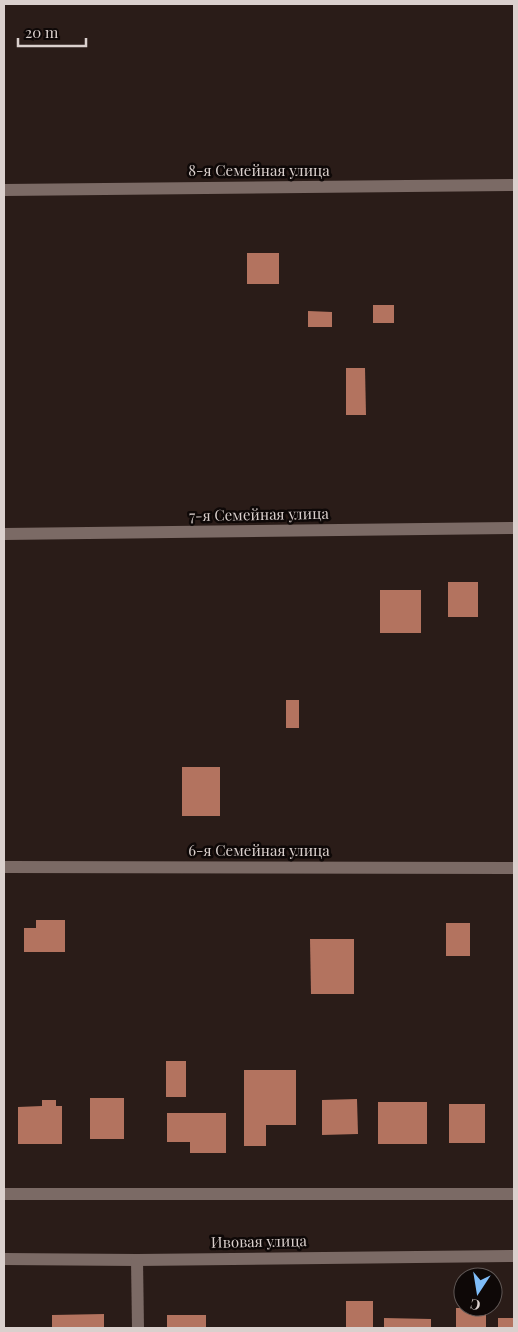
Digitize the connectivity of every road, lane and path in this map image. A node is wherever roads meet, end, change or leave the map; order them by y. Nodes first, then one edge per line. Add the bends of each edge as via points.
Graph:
1 (514, 186) edge
2 (4, 190) edge
3 (514, 528) edge
4 (4, 534) edge
5 (4, 866) edge
6 (514, 868) edge
7 (4, 1194) edge
8 (514, 1194) edge
9 (514, 1256) edge
10 (4, 1259) edge
11 (137, 1260) junction
12 (138, 1328) edge

1 - 2 street, 8-я Семейная улица
3 - 4 street, 7-я Семейная улица
5 - 6 street, 6-я Семейная улица
7 - 8 street
9 - 11 street, Ивовая улица
10 - 11 street, Ивовая улица
11 - 12 street

